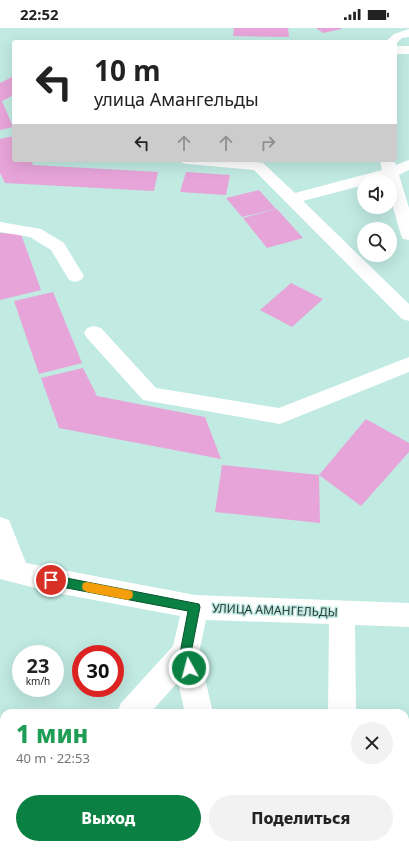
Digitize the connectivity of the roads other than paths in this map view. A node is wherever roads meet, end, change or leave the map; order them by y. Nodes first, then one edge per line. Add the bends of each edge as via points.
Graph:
1 (409, 33) edge
2 (393, 40) edge
3 (397, 50) edge
4 (409, 50) edge
5 (211, 162) edge
6 (409, 165) edge
7 (388, 167) edge
8 (292, 199) junction
9 (0, 228) edge
10 (409, 235) edge
11 (75, 276) dead end
12 (409, 315) edge
13 (94, 333) dead end
14 (409, 364) edge
15 (0, 527) edge
16 (8, 570) edge
17 (195, 607) junction
18 (342, 613) junction
19 (409, 615) edge
20 (185, 653) junction
21 (135, 709) edge
22 (198, 709) edge
23 (342, 709) edge

1 - 2 street
3 - 4 street
5 - 8 street via 258,166
6 - 7 street
7 - 8 street
7 - 10 street
8 - 12 street
9 - 11 street via 35,233 58,247
13 - 14 street via 150,395 280,416
15 - 16 street
16 - 17 street, УЛИЦА АМАНГЕЛЬДЫ
17 - 18 street, УЛИЦА АМАНГЕЛЬДЫ
17 - 20 street
18 - 19 street, УЛИЦА АМАНГЕЛЬДЫ
18 - 23 street
20 - 21 street
20 - 22 street

